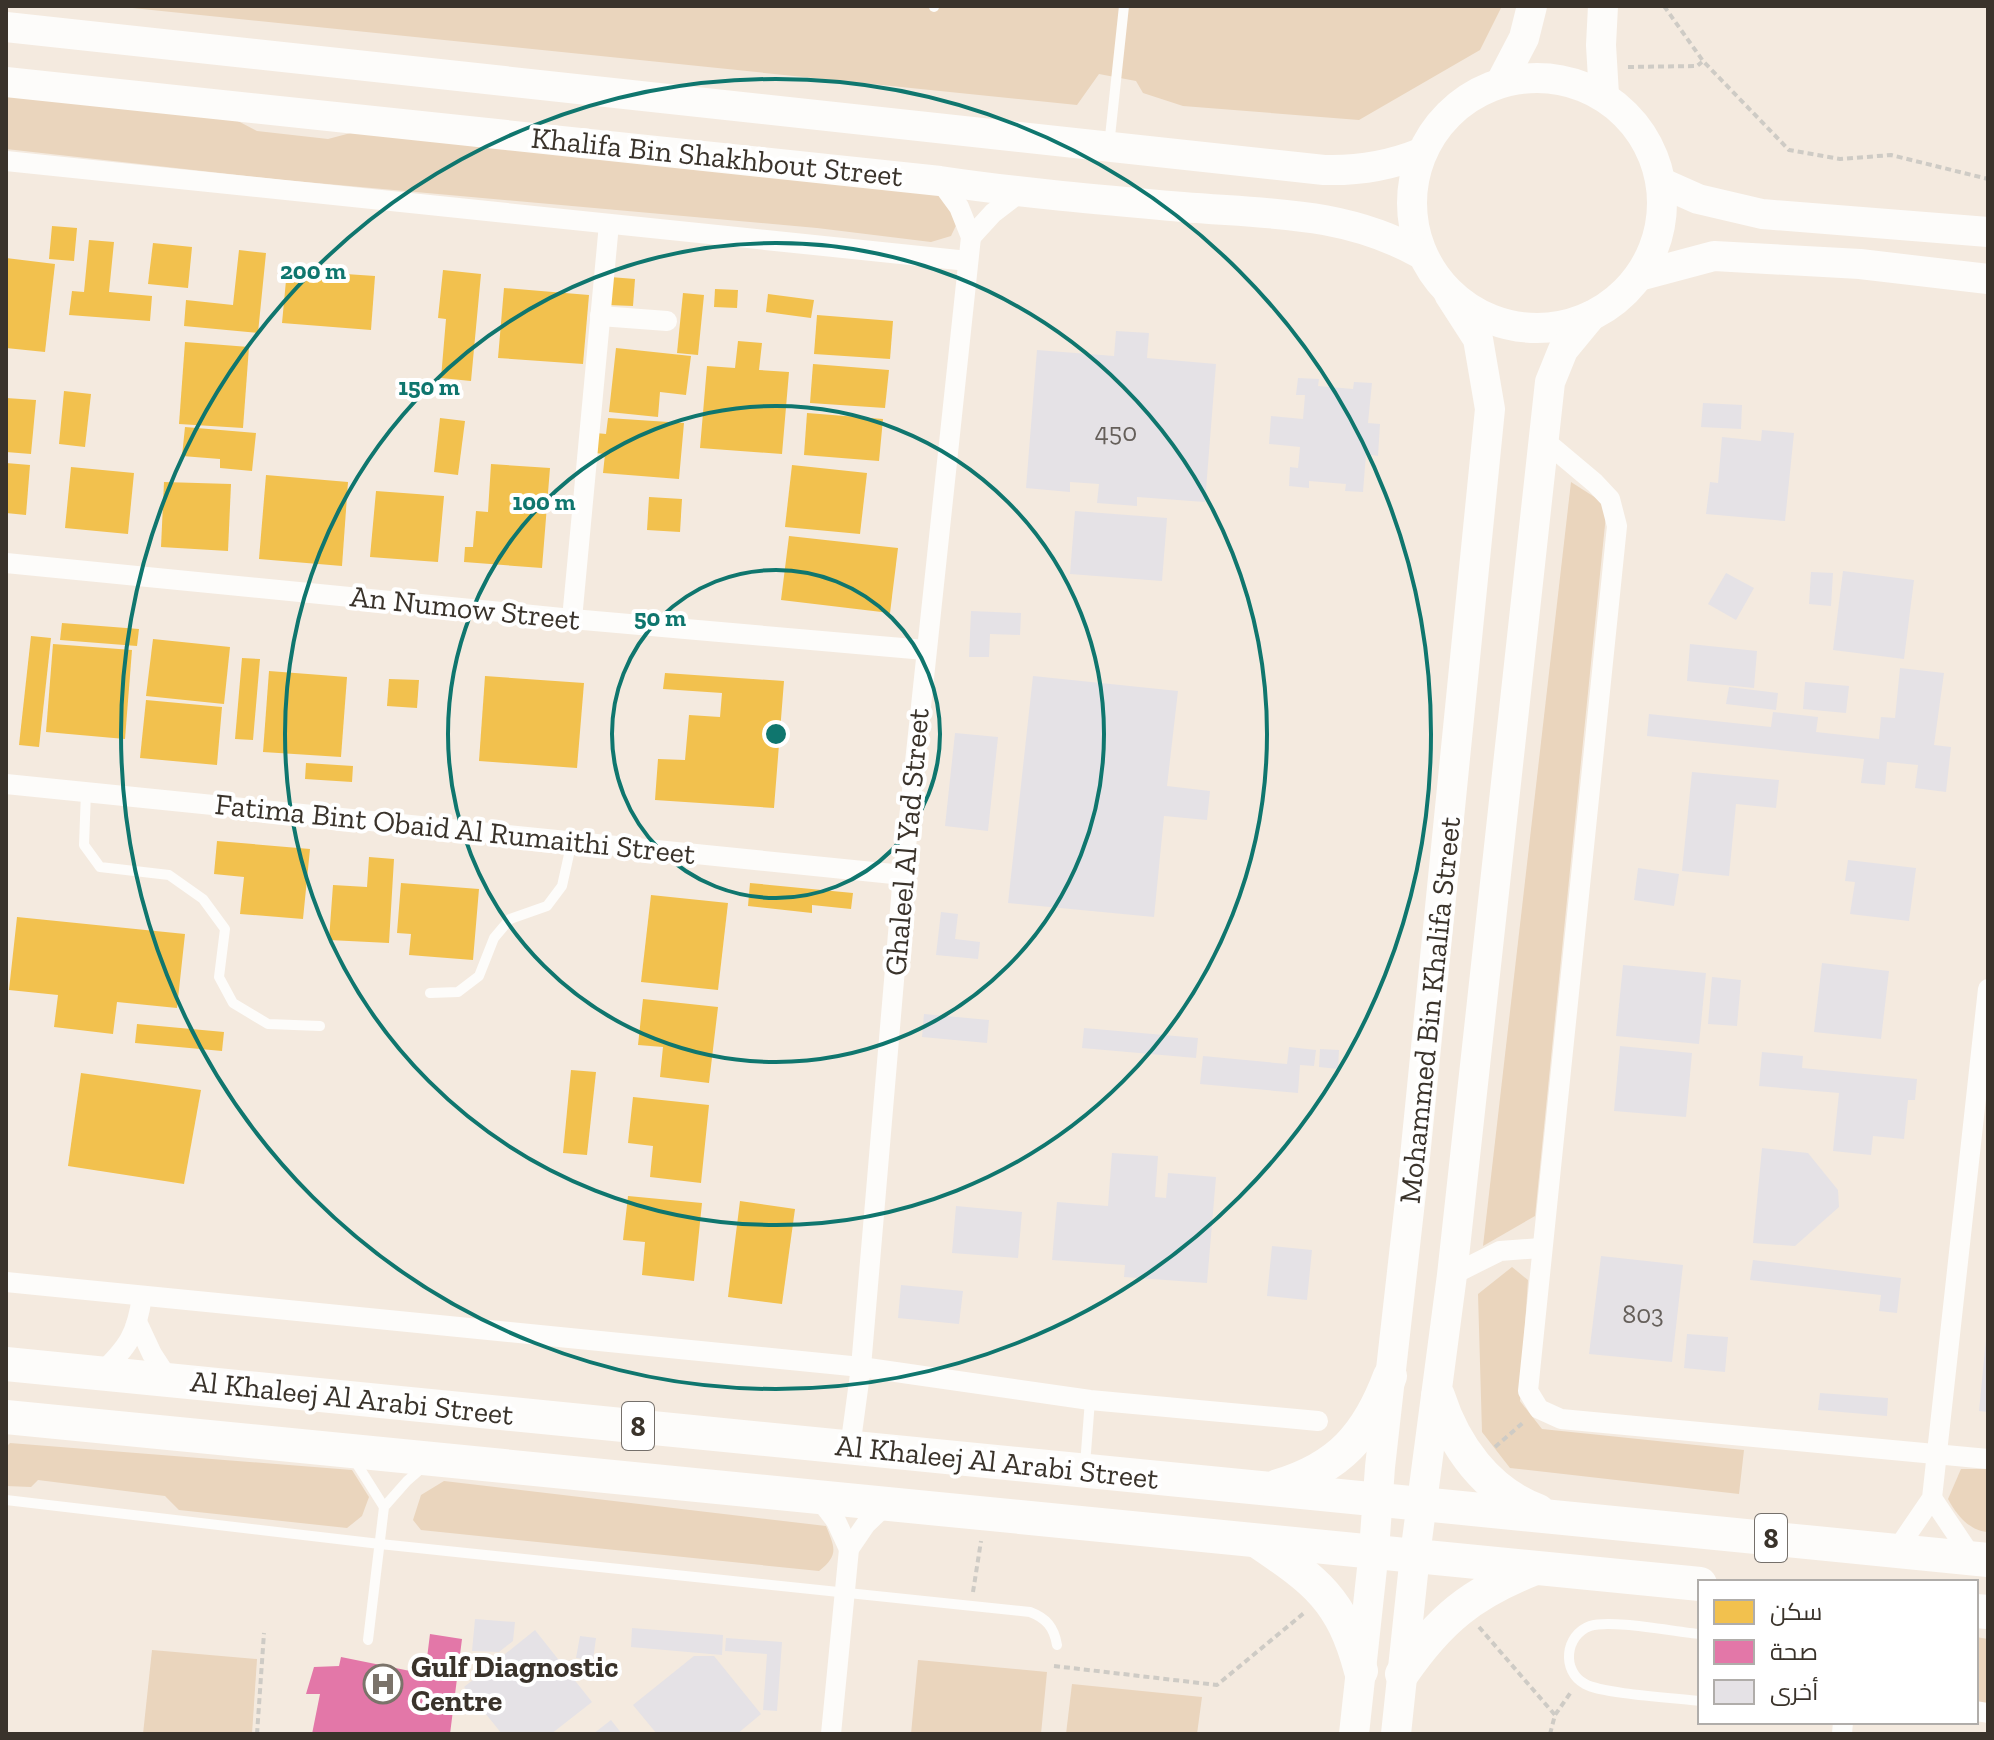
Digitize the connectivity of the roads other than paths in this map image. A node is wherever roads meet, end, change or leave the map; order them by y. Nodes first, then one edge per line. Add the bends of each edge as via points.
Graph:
1 (1124, 6) edge
2 (1532, 6) edge
3 (1603, 6) edge
4 (6, 27) edge
5 (1603, 80) junction
6 (6, 82) edge
7 (1501, 82) junction
8 (1109, 148) junction
9 (1421, 153) junction
10 (6, 161) edge
11 (940, 181) junction
12 (1662, 183) junction
13 (1019, 193) junction
14 (609, 224) junction
15 (1988, 232) edge
16 (971, 237) junction
17 (1421, 254) junction
18 (968, 261) junction
19 (1639, 276) junction
20 (1988, 279) edge
21 (1449, 294) junction
22 (600, 316) junction
23 (1591, 316) junction
24 (667, 321) dead end
25 (1545, 441) junction
26 (6, 563) edge
27 (572, 619) junction
28 (925, 650) junction
29 (6, 784) edge
30 (86, 792) junction
31 (572, 841) junction
32 (903, 875) junction
33 (1988, 989) edge
34 (430, 993) dead end
35 (320, 1026) dead end
36 (1541, 1248) junction
37 (1452, 1275) junction
38 (6, 1282) edge
39 (142, 1296) junction
40 (138, 1324) junction
41 (6, 1364) edge
42 (861, 1367) junction
43 (101, 1373) junction
44 (1390, 1376) junction
45 (169, 1380) junction
46 (1438, 1396) junction
47 (1090, 1400) junction
48 (8, 1419) edge
49 (1318, 1421) dead end
50 (850, 1448) junction
51 (345, 1450) junction
52 (1937, 1454) junction
53 (434, 1459) junction
54 (1988, 1459) edge
55 (1085, 1471) junction
56 (1270, 1489) junction
57 (817, 1496) junction
58 (1932, 1498) junction
59 (6, 1500) edge
60 (1378, 1500) junction
61 (888, 1503) junction
62 (1422, 1504) junction
63 (384, 1507) junction
64 (1553, 1517) junction
65 (1254, 1538) junction
66 (380, 1544) junction
67 (849, 1549) junction
68 (1374, 1550) junction
69 (1896, 1551) junction
70 (1415, 1555) junction
71 (1981, 1559) edge
72 (1533, 1569) junction
73 (1698, 1584) edge
74 (845, 1594) junction
75 (1698, 1634) edge
76 (368, 1640) dead end
77 (1057, 1645) dead end
78 (1361, 1671) junction
79 (1402, 1674) junction
80 (1698, 1701) edge
81 (831, 1734) edge
82 (1354, 1734) edge
83 (1396, 1734) edge

1 - 8 lane
2 - 7 main road via 1524,38
3 - 5 main road
4 - 8 main road, Khalifa Bin Shakhbout Street
5 - 7 main road via 1536,76
5 - 12 main road via 1651,148
6 - 11 main road, Khalifa Bin Shakhbout Street
7 - 9 main road via 1468,97 1440,122
8 - 9 main road, Khalifa Bin Shakhbout Street via 1344,171 1383,166
9 - 17 main road via 1412,186 1412,221
10 - 14 street
11 - 13 main road, Khalifa Bin Shakhbout Street
11 - 16 street via 959,207
12 - 15 main road via 1698,199 1762,214
12 - 19 main road via 1662,216
13 - 16 street
13 - 17 main road, Khalifa Bin Shakhbout Street via 1320,218 1373,230
14 - 18 street
14 - 22 street
16 - 18 street, Ghaleel Al Yad Street
17 - 21 main road
18 - 28 street, Ghaleel Al Yad Street
19 - 20 main road via 1714,256 1860,264
19 - 23 main road via 1618,299
21 - 23 main road via 1480,316 1517,327 1555,327
21 - 44 main road, Mohammed Bin Khalifa Street via 1478,339 1490,409
22 - 24 street
22 - 27 street
23 - 25 main road, Mohammed Bin Khalifa Street via 1563,350 1550,382
25 - 36 street via 1610,499 1617,526
25 - 37 main road, Mohammed Bin Khalifa Street
26 - 27 street, An Numow Street
27 - 28 street, An Numow Street
28 - 32 street, Ghaleel Al Yad Street
29 - 30 street, Fatima Bint Obaid Al Rumaithi Street
30 - 31 street, Fatima Bint Obaid Al Rumaithi Street
30 - 35 lane via 84,845 100,867 169,875 203,899 225,929 219,977 233,1003 268,1024
31 - 32 street, Fatima Bint Obaid Al Rumaithi Street
31 - 34 lane via 562,886 547,906 510,919 494,938 479,976 469,984 458,992
32 - 42 street, Ghaleel Al Yad Street
33 - 52 street
36 - 37 street via 1500,1251
36 - 52 street via 1528,1391 1539,1409 1561,1419
37 - 46 main road, Mohammed Bin Khalifa Street
38 - 39 street
39 - 40 street
39 - 42 street
40 - 43 street via 125,1350
40 - 45 street
41 - 43 highway, Al Khaleej Al Arabi Street / 8
42 - 47 street
42 - 50 street, Ghaleel Al Yad Street
43 - 45 highway, Al Khaleej Al Arabi Street / 8
44 - 56 highway via 1375,1410 1342,1455 1307,1476
44 - 60 main road, Mohammed Bin Khalifa Street
45 - 50 highway, Al Khaleej Al Arabi Street / 8
46 - 62 main road, Mohammed Bin Khalifa Street
46 - 64 highway via 1452,1433 1474,1465 1510,1497
47 - 49 street
47 - 55 lane
48 - 51 highway, Al Khaleej Al Arabi Street / 8
50 - 55 highway, Al Khaleej Al Arabi Street / 8
51 - 53 highway, Al Khaleej Al Arabi Street / 8
51 - 63 lane
52 - 54 street
52 - 58 street
53 - 57 highway, Al Khaleej Al Arabi Street / 8
53 - 63 lane
55 - 56 highway, Al Khaleej Al Arabi Street / 8
56 - 60 highway, Al Khaleej Al Arabi Street / 8
57 - 61 highway, Al Khaleej Al Arabi Street / 8
57 - 67 street
58 - 69 street
58 - 71 street
59 - 66 lane
60 - 62 highway, Al Khaleej Al Arabi Street / 8
60 - 68 main road, Mohammed Bin Khalifa Street
61 - 65 highway, Al Khaleej Al Arabi Street / 8
61 - 67 street
62 - 64 highway, Al Khaleej Al Arabi Street / 8
62 - 70 main road, Mohammed Bin Khalifa Street
63 - 66 lane
64 - 69 highway, Al Khaleej Al Arabi Street / 8
65 - 68 highway, Al Khaleej Al Arabi Street / 8
65 - 78 highway via 1325,1594 1347,1629
66 - 74 lane
66 - 76 lane
67 - 74 street
68 - 70 highway, Al Khaleej Al Arabi Street / 8
68 - 78 main road, Mohammed Bin Khalifa Street
69 - 71 highway, Al Khaleej Al Arabi Street / 8
70 - 72 highway, Al Khaleej Al Arabi Street / 8
70 - 79 main road, Mohammed Bin Khalifa Street
72 - 73 highway, Al Khaleej Al Arabi Street / 8
72 - 79 highway via 1461,1606 1431,1634
74 - 77 lane via 1030,1612 1052,1627
74 - 81 street
75 - 80 lane via 1592,1625 1576,1636 1568,1654 1573,1673 1597,1689
78 - 82 main road, Mohammed Bin Khalifa Street
79 - 83 main road, Mohammed Bin Khalifa Street

